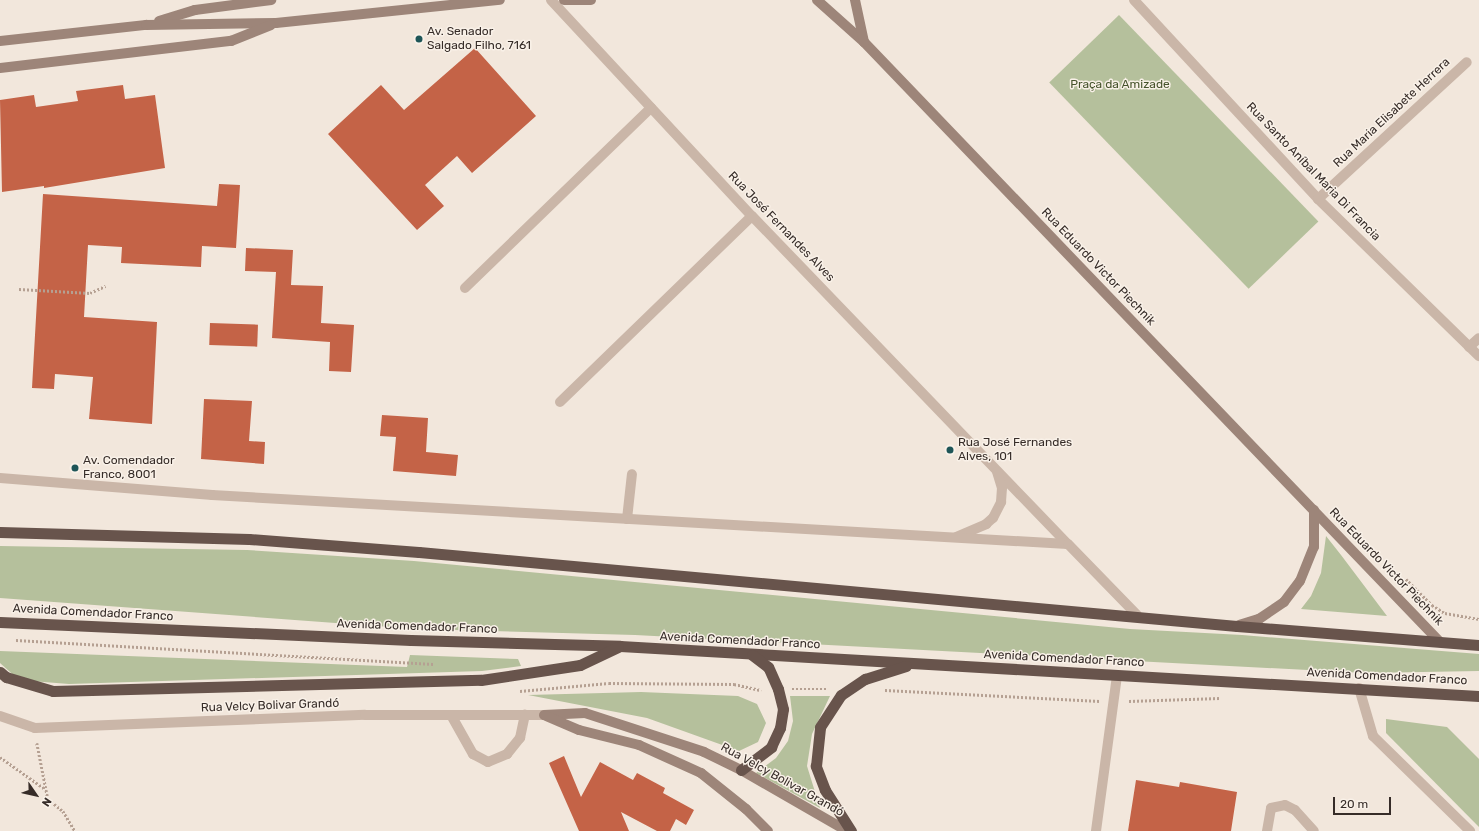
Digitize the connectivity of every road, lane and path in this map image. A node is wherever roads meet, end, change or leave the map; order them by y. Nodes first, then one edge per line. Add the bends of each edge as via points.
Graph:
1 (205, 0) edge
2 (271, 0) edge
3 (500, 0) edge
4 (551, 0) edge
5 (564, 0) edge
6 (591, 0) edge
7 (817, 0) edge
8 (855, 0) edge
9 (1134, 0) edge
10 (195, 10) junction
11 (276, 23) junction
12 (146, 25) junction
13 (0, 41) edge
14 (864, 42) junction
15 (1467, 62) dead end
16 (0, 68) edge
17 (651, 108) junction
18 (1318, 199) junction
19 (752, 216) junction
20 (105, 286) dead end
21 (465, 288) dead end
22 (19, 289) dead end
23 (1479, 338) edge
24 (1469, 347) junction
25 (1479, 356) edge
26 (560, 402) dead end
27 (995, 468) junction
28 (632, 474) dead end
29 (0, 478) edge
30 (1314, 510) junction
31 (627, 518) junction
32 (0, 532) edge
33 (956, 537) junction
34 (1068, 544) junction
35 (1406, 578) dead end
36 (1137, 615) junction
37 (1479, 619) edge
38 (0, 622) edge
39 (1237, 626) junction
40 (8, 639) dead end
41 (1440, 642) junction
42 (1479, 645) edge
43 (620, 646) junction
44 (752, 655) junction
45 (409, 662) dead end
46 (913, 664) junction
47 (0, 672) edge
48 (1117, 675) junction
49 (1359, 688) junction
50 (790, 689) dead end
51 (834, 689) dead end
52 (760, 690) dead end
53 (515, 692) dead end
54 (1479, 696) edge
55 (450, 715) junction
56 (525, 715) junction
57 (544, 715) junction
58 (0, 716) edge
59 (35, 728) junction
60 (0, 757) edge
61 (741, 770) junction
62 (45, 789) junction
63 (75, 831) edge
64 (768, 831) edge
65 (846, 831) edge
66 (851, 831) edge
67 (1096, 831) edge
68 (1267, 831) edge
69 (1314, 831) edge
70 (1470, 831) edge

1 - 10 main road
2 - 10 main road
3 - 11 main road
4 - 17 street, Rua José Fernandes Alves
5 - 6 main road
7 - 14 main road, Rua Eduardo Victor Piechnik
8 - 14 main road
9 - 18 street, Rua Santo Aníbal Maria Di Francia
10 - 12 main road
11 - 12 main road
11 - 16 main road via 231,41
12 - 13 main road
14 - 30 main road, Rua Eduardo Victor Piechnik
15 - 18 street, Rua Maria Elisabete Herrera
17 - 19 street, Rua José Fernandes Alves
17 - 21 street
18 - 24 street, Rua Santo Aníbal Maria Di Francia
19 - 26 street
19 - 27 street, Rua José Fernandes Alves
20 - 22 path via 90,293
23 - 24 street
24 - 25 street, Rua Santo Aníbal Maria Di Francia
27 - 33 street, Rua José Fernandes Alves via 1002,488 1001,502 993,518 986,524
27 - 34 street, Rua José Fernandes Alves
28 - 31 street
29 - 31 street via 212,495
30 - 39 main road, Rua Eduardo Victor Piechnik via 1314,547 1300,581 1284,602 1259,619
30 - 41 main road, Rua Eduardo Victor Piechnik
31 - 33 street
32 - 36 highway via 249,539
33 - 34 street
34 - 36 street
35 - 37 path via 1432,605 1445,613
36 - 39 highway
38 - 43 highway, Avenida Comendador Franco via 410,640
39 - 41 highway
40 - 45 path
41 - 42 highway
43 - 44 highway, Avenida Comendador Franco
43 - 47 highway via 580,665 481,680 53,691 6,677
44 - 46 highway, Avenida Comendador Franco
44 - 61 highway via 768,667 778,689 783,709 780,728 771,747
46 - 48 highway, Avenida Comendador Franco
46 - 66 highway via 864,679 841,695 820,727 816,766 825,790
48 - 49 highway, Avenida Comendador Franco
48 - 67 street
49 - 54 highway, Avenida Comendador Franco
49 - 70 street via 1373,736
50 - 51 path
52 - 53 path via 734,684 609,683
55 - 56 street, Rua Velcy Bolivar Grandó
55 - 56 street via 473,754 488,762 508,754 520,738
55 - 59 street, Rua Velcy Bolivar Grandó via 365,715
56 - 57 street, Rua Velcy Bolivar Grandó
57 - 61 main road, Rua Velcy Bolivar Grandó via 585,713 704,752
57 - 64 main road, Rua Velcy Bolivar Grandó via 579,730 639,745 701,773 746,808
58 - 59 street, Rua Velcy Bolivar Grandó
59 - 62 path
60 - 62 path
61 - 65 main road, Rua Velcy Bolivar Grandó
62 - 63 path via 48,798 63,811
68 - 69 street via 1271,808 1285,805 1295,810

